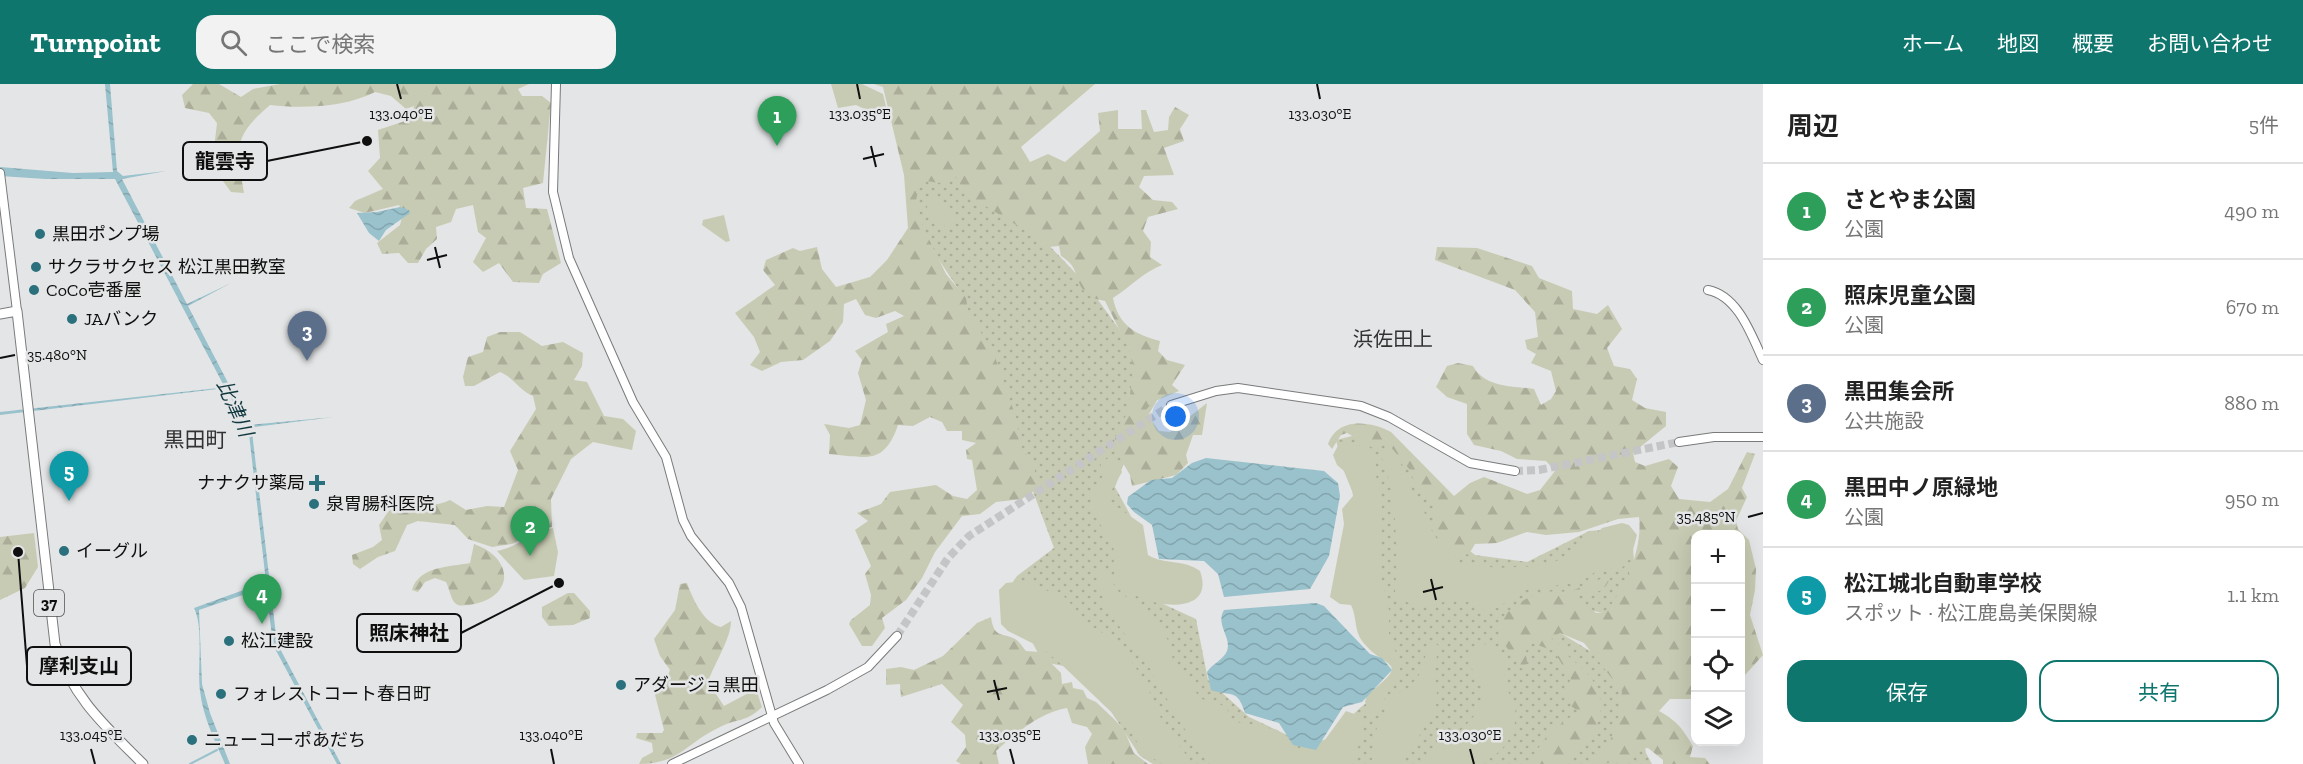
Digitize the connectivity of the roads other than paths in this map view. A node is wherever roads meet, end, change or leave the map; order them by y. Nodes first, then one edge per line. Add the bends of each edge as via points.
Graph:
1 (556, 84) edge
2 (0, 175) edge
3 (1708, 290) dead end
4 (17, 311) junction
5 (0, 314) edge
6 (1763, 360) edge
7 (1170, 405) tunnel mouth
8 (1763, 437) edge
9 (1679, 442) tunnel mouth
10 (1515, 471) tunnel mouth
11 (897, 636) tunnel mouth
12 (772, 714) junction
13 (143, 764) edge
14 (672, 764) edge
15 (799, 764) edge

1 - 12 street via 553,192 569,258 633,402 666,458 682,520 741,607
2 - 4 street
3 - 6 street via 1719,292 1735,306
4 - 5 main road
4 - 13 main road, 37 via 52,622 62,666 89,710
7 - 10 street via 1238,388 1361,406 1389,417 1470,463
8 - 9 street
11 - 12 street via 868,667
12 - 14 street
12 - 15 street

